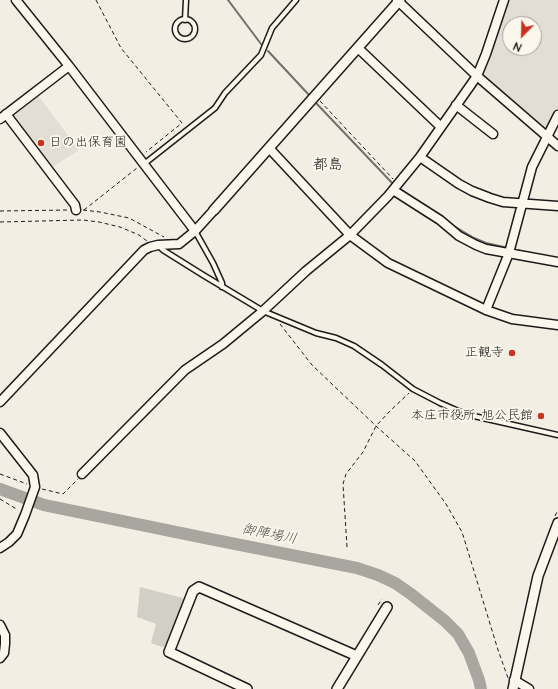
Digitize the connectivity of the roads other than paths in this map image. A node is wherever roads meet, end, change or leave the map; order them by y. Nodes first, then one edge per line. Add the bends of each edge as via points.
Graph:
1 (16, 0) edge
2 (186, 0) edge
3 (296, 0) edge
4 (398, 0) edge
5 (504, 0) edge
6 (185, 20) junction
7 (358, 48) junction
8 (69, 66) junction
9 (477, 76) junction
10 (456, 106) junction
11 (558, 115) edge
12 (3, 116) edge
13 (441, 127) junction
14 (493, 134) dead end
15 (547, 136) junction
16 (558, 146) edge
17 (269, 148) junction
18 (420, 156) junction
19 (141, 161) junction
20 (395, 187) junction
21 (522, 204) junction
22 (558, 206) edge
23 (76, 210) road end
24 (214, 210) joint
25 (195, 231) junction
26 (350, 234) junction
27 (154, 246) junction
28 (509, 253) junction
29 (558, 262) edge
30 (222, 287) junction
31 (486, 310) junction
32 (263, 312) junction
33 (558, 325) edge
34 (0, 402) edge
35 (0, 433) edge
36 (558, 435) edge
37 (82, 474) road end
38 (558, 523) edge
39 (0, 548) edge
40 (387, 607) dead end
41 (0, 625) edge
42 (357, 656) junction
43 (0, 658) edge
44 (512, 684) edge
45 (247, 689) edge
46 (337, 689) edge
47 (529, 689) edge

1 - 8 street
2 - 6 lane
3 - 19 lane via 272,28 261,55 215,108
4 - 7 street
4 - 9 street
5 - 9 street
6 - 6 lane via 195,27 194,34 186,39 178,36 176,30 177,24
7 - 13 street
7 - 17 street
8 - 12 street
8 - 19 street
9 - 10 street
9 - 15 street
10 - 13 street
10 - 14 street
11 - 15 street
12 - 23 street via 75,205
13 - 18 street
15 - 16 street
15 - 21 street via 532,167
17 - 24 street
17 - 26 street
18 - 20 street
18 - 21 street via 472,192 503,202
19 - 25 street
20 - 26 street
20 - 28 street via 459,236 486,249
21 - 22 street
21 - 28 street
24 - 25 street
25 - 27 street via 179,244
25 - 30 lane
26 - 31 street via 388,263
26 - 32 street
27 - 30 lane
27 - 34 street via 144,250
28 - 29 street
28 - 31 street
30 - 32 lane
31 - 33 street via 512,319
32 - 36 lane via 354,346 414,389 465,414
32 - 37 street via 185,370
35 - 39 street via 33,475 34,489 17,534
38 - 44 street via 538,576
40 - 42 street
41 - 43 street via 5,635 4,653
42 - 45 street via 199,588 193,591 169,652
42 - 46 street
44 - 47 street

